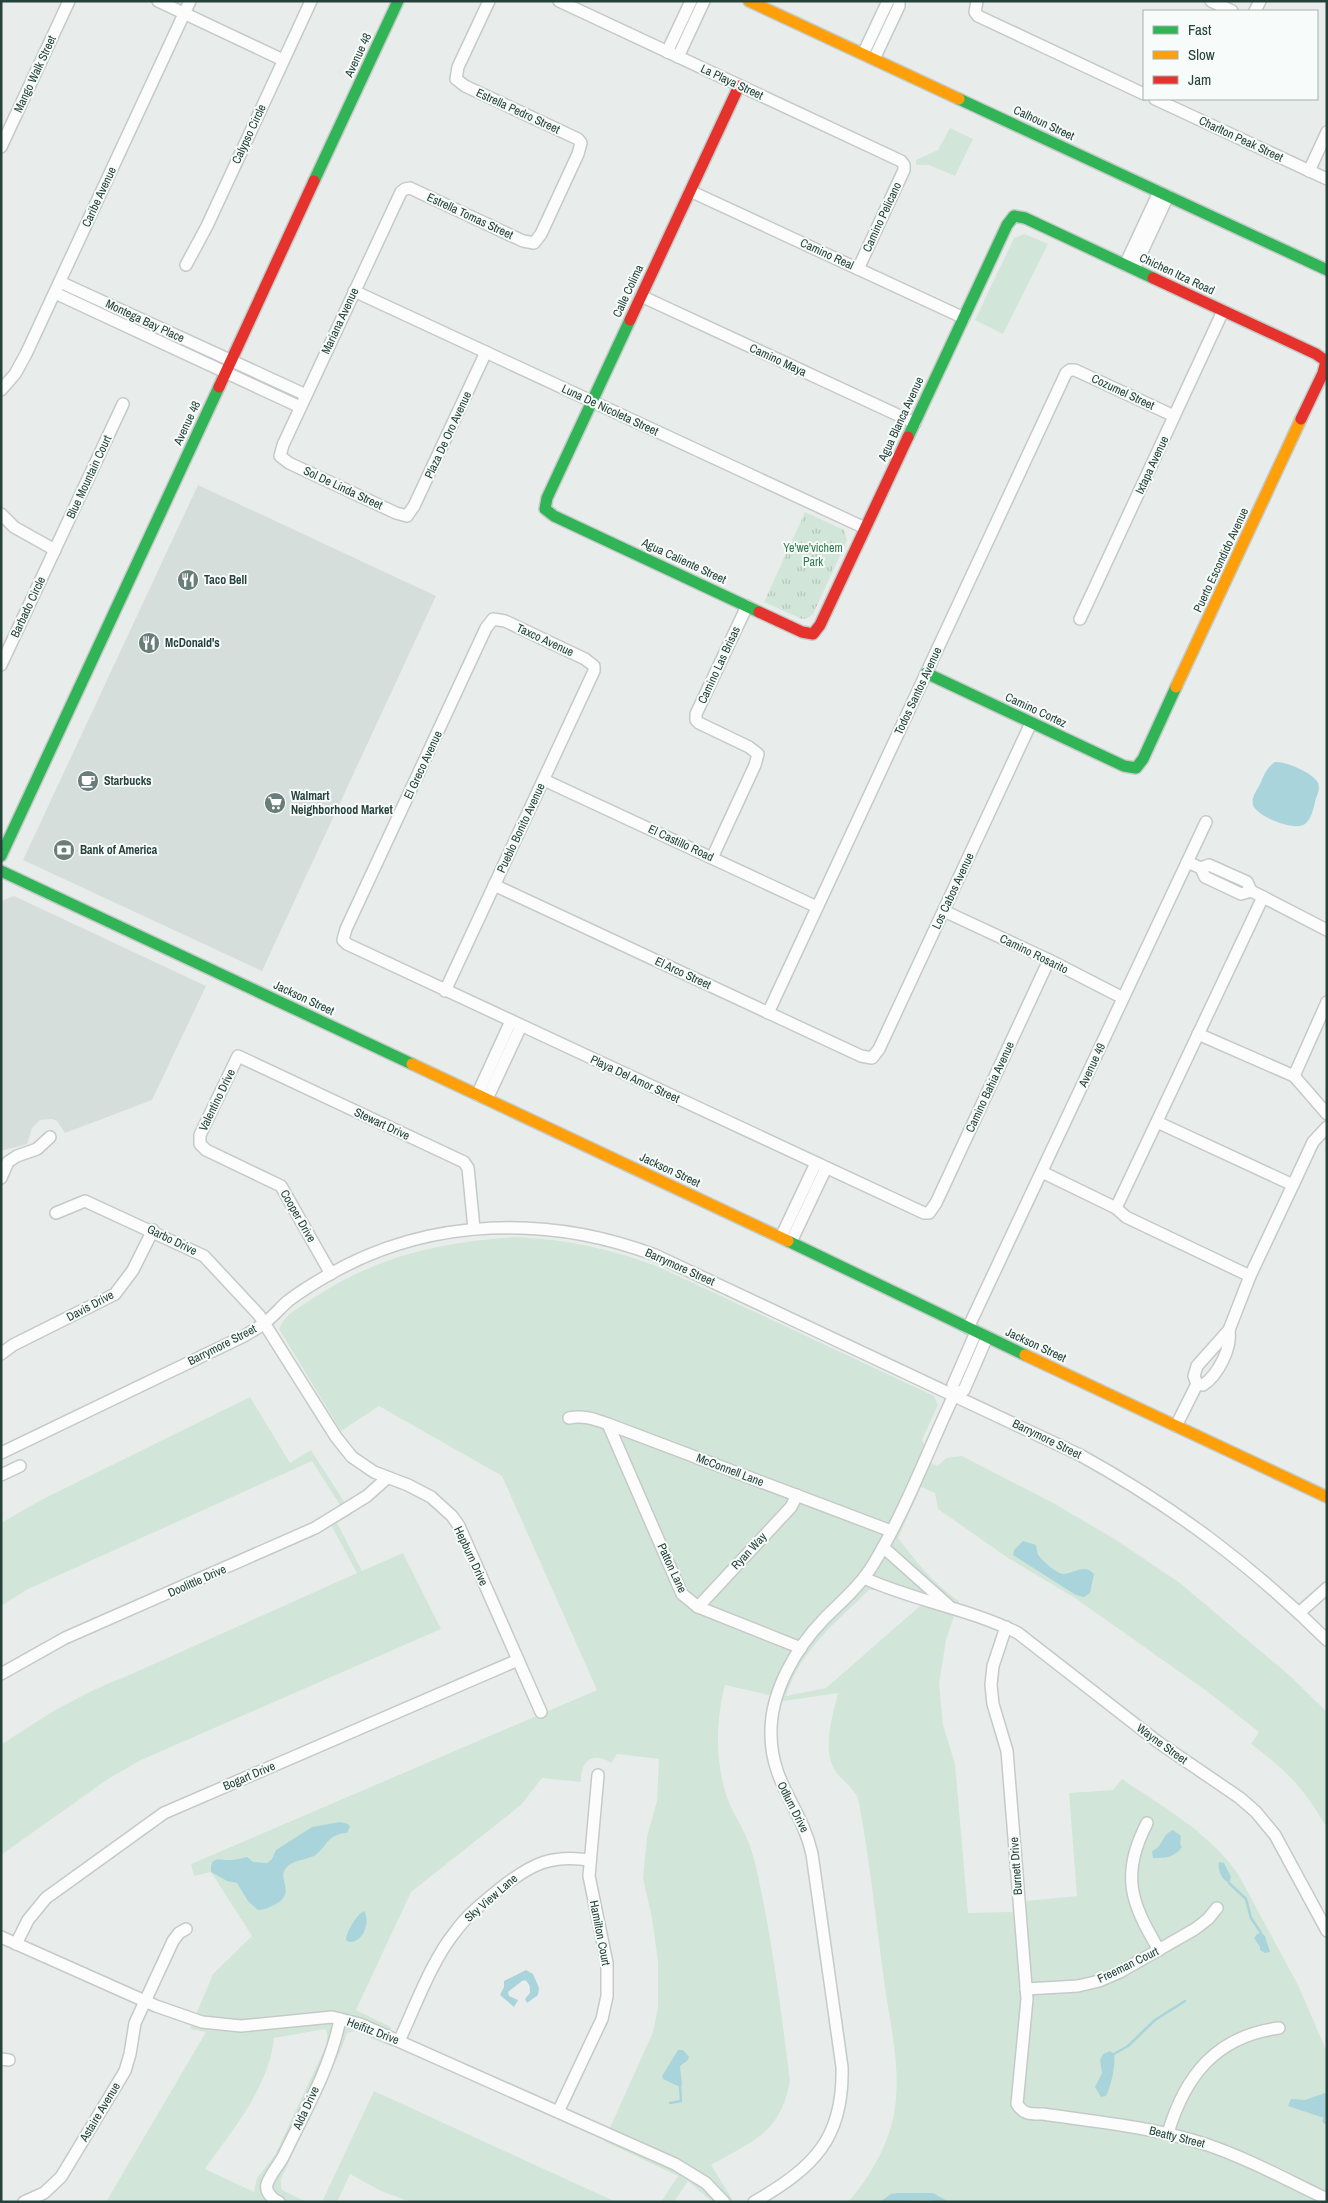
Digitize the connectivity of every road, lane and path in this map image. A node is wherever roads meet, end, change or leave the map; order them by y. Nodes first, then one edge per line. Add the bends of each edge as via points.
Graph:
1 (69, 1) edge
2 (158, 1) edge
3 (190, 1) edge
4 (310, 1) edge
5 (398, 1) edge
6 (489, 1) edge
7 (559, 1) edge
8 (691, 1) edge
9 (704, 1) edge
10 (749, 1) edge
11 (888, 1) edge
12 (899, 1) edge
13 (1211, 1) edge
14 (976, 7) edge
15 (1230, 10) edge
16 (184, 14) junction
17 (673, 54) junction
18 (863, 54) junction
19 (874, 59) junction
20 (283, 60) junction
21 (739, 86) junction
22 (1143, 94) edge
23 (1157, 100) edge
24 (1327, 132) edge
25 (1, 147) edge
26 (904, 165) joint
27 (1309, 171) junction
28 (1327, 179) edge
29 (405, 188) joint
30 (690, 191) junction
31 (1164, 194) junction
32 (1014, 216) joint
33 (534, 243) joint
34 (186, 265) dead end
35 (1130, 267) junction
36 (858, 269) junction
37 (1327, 270) edge
38 (60, 282) junction
39 (354, 291) junction
40 (55, 293) junction
41 (641, 296) junction
42 (1224, 311) junction
43 (964, 318) junction
44 (486, 352) junction
45 (231, 360) junction
46 (1326, 361) edge
47 (1070, 370) joint
48 (226, 372) junction
49 (1, 390) edge
50 (306, 395) junction
51 (592, 401) junction
52 (123, 404) dead end
53 (300, 406) junction
54 (1174, 416) junction
55 (914, 423) junction
56 (280, 456) joint
57 (545, 509) joint
58 (1, 514) edge
59 (407, 516) joint
60 (866, 528) junction
61 (56, 550) junction
62 (746, 606) junction
63 (493, 619) joint
64 (1080, 619) dead end
65 (813, 634) joint
66 (1, 665) edge
67 (594, 666) joint
68 (926, 673) junction
69 (1032, 722) junction
70 (1136, 768) joint
71 (544, 780) junction
72 (1206, 822) dead end
73 (1, 856) edge
74 (712, 858) junction
75 (1187, 862) junction
76 (1201, 868) junction
77 (1, 871) edge
78 (1230, 874) junction
79 (494, 885) junction
80 (1225, 886) junction
81 (1251, 891) junction
82 (1263, 897) junction
83 (817, 907) junction
84 (944, 911) junction
85 (1327, 930) edge
86 (343, 940) joint
87 (1049, 960) junction
88 (445, 991) junction
89 (1123, 998) junction
90 (1327, 1002) edge
91 (768, 1013) junction
92 (516, 1023) junction
93 (1198, 1034) junction
94 (238, 1056) joint
95 (872, 1058) joint
96 (1294, 1076) junction
97 (482, 1097) junction
98 (1327, 1114) edge
99 (1157, 1122) junction
100 (1327, 1127) edge
101 (50, 1137) dead end
102 (200, 1144) joint
103 (821, 1165) junction
104 (1042, 1172) junction
105 (1, 1178) edge
106 (1293, 1185) junction
107 (1116, 1208) junction
108 (56, 1213) dead end
109 (929, 1213) joint
110 (474, 1228) junction
111 (153, 1230) junction
112 (786, 1240) junction
113 (331, 1274) junction
114 (1250, 1276) junction
115 (264, 1323) junction
116 (972, 1330) junction
117 (1229, 1330) junction
118 (987, 1337) junction
119 (1, 1354) edge
120 (1205, 1357) junction
121 (1220, 1364) junction
122 (966, 1369) junction
123 (1197, 1384) junction
124 (954, 1395) junction
125 (568, 1418) dead end
126 (608, 1424) junction
127 (1176, 1426) junction
128 (1, 1453) edge
129 (20, 1466) dead end
130 (1, 1475) edge
131 (386, 1478) junction
132 (798, 1495) junction
133 (1327, 1496) edge
134 (891, 1531) junction
135 (883, 1547) junction
136 (864, 1578) junction
137 (1327, 1588) edge
138 (698, 1606) junction
139 (949, 1606) junction
140 (1299, 1613) junction
141 (1006, 1627) junction
142 (1323, 1636) edge
143 (801, 1648) junction
144 (518, 1660) junction
145 (1, 1674) edge
146 (541, 1712) dead end
147 (598, 1775) dead end
148 (1147, 1823) dead end
149 (590, 1860) junction
150 (1217, 1908) dead end
151 (186, 1929) dead end
152 (1327, 1931) edge
153 (1, 1937) edge
154 (16, 1944) junction
155 (1159, 1950) junction
156 (1026, 1989) junction
157 (145, 2002) junction
158 (340, 2018) junction
159 (1279, 2028) dead end
160 (400, 2041) junction
161 (1020, 2108) joint
162 (558, 2112) junction
163 (1168, 2133) junction
164 (274, 2198) edge
165 (1327, 2199) edge
166 (24, 2202) edge
167 (724, 2202) edge
168 (754, 2202) edge

1 - 25 street, Mango Walk Street
2 - 16 street
3 - 16 street, Caribe Avenue
4 - 20 street, Calypso Circle
5 - 45 street, Avenue 48
6 - 33 street, Estrella Pedro Street via 456,79 581,143 541,234
7 - 17 street, La Playa Street
8 - 17 street
9 - 17 street
10 - 18 street, Calhoun Street
11 - 18 street
12 - 19 street
13 - 15 street
14 - 22 street via 984,19
16 - 20 street
16 - 38 street, Caribe Avenue
17 - 21 street, La Playa Street
18 - 19 street, Calhoun Street
19 - 31 street, Calhoun Street
20 - 34 street, Calypso Circle
21 - 26 street, La Playa Street
21 - 30 street, Calle Colima
23 - 27 street, Charlton Peak Street
24 - 27 street
26 - 36 street, Camino Pelicano
27 - 28 street, Charlton Peak Street
29 - 33 street, Estrella Tomas Street
29 - 39 street, Mariana Avenue
30 - 36 street, Camino Real
30 - 41 street, Calle Colima
31 - 35 street
31 - 37 street, Calhoun Street
32 - 35 street, Chichen Itza Road via 1025,218
32 - 43 street, Agua Blanca Avenue
35 - 42 street, Chichen Itza Road
36 - 43 street, Camino Real
38 - 40 street, Caribe Avenue
38 - 45 street, Montega Bay Place
39 - 44 street, Luna De Nicoleta Street
39 - 50 street, Mariana Avenue
40 - 48 street, Montega Bay Place
40 - 49 street, Caribe Avenue via 15,374
41 - 51 street, Calle Colima
41 - 55 street, Camino Maya
42 - 46 street, Chichen Itza Road
42 - 54 street, Ixtapa Avenue
43 - 55 street, Agua Blanca Avenue
44 - 51 street, Luna De Nicoleta Street
44 - 59 street, Plaza De Oro Avenue
45 - 48 street, Avenue 48
45 - 50 street, Montega Bay Place
46 - 70 street, Puerto Escondido Avenue via 1160,723
47 - 54 street, Cozumel Street
47 - 68 street, Todos Santos Avenue
48 - 53 street, Montega Bay Place
48 - 73 street, Avenue 48
50 - 53 street, Mariana Avenue
51 - 57 street, Calle Colima via 547,498
51 - 60 street, Luna De Nicoleta Street
52 - 61 street, Blue Mountain Court
53 - 56 street, Mariana Avenue
54 - 64 street, Ixtapa Avenue
55 - 60 street, Agua Blanca Avenue
56 - 59 street, Sol De Linda Street via 369,501
57 - 62 street, Agua Caliente Street
58 - 61 street via 14,527
60 - 65 street, Agua Blanca Avenue
61 - 66 street, Barbado Circle
62 - 65 street, Agua Caliente Street
62 - 74 street, Camino Las Brisas via 696,714 699,723 758,754
63 - 67 street, Taxco Avenue via 505,621
63 - 86 street, El Greco Avenue via 486,628
67 - 71 street, Pueblo Bonito Avenue via 592,677
68 - 69 street, Camino Cortez
68 - 83 street, Todos Santos Avenue
69 - 70 street, Camino Cortez via 1124,766
69 - 84 street, Los Cabos Avenue
71 - 74 street, El Castillo Road
71 - 79 street, Pueblo Bonito Avenue
72 - 75 street, Avenue 49
74 - 83 street, El Castillo Road
75 - 76 street
75 - 89 street, Avenue 49
76 - 78 street via 1209,865
76 - 80 street via 1205,877
77 - 97 street, Jackson Street
78 - 80 street
78 - 81 street via 1247,882
79 - 88 street, Pueblo Bonito Avenue
79 - 91 street, El Arco Street
80 - 81 street via 1241,894
81 - 82 street
82 - 85 street
82 - 93 street
83 - 91 street, Todos Santos Avenue
84 - 87 street, Camino Rosarito
84 - 95 street, Los Cabos Avenue
86 - 88 street, Playa Del Amor Street via 353,948
87 - 89 street, Camino Rosarito
87 - 109 street, Camino Bahia Avenue
88 - 92 street, Playa Del Amor Street
89 - 104 street, Avenue 49
90 - 96 street
91 - 95 street, El Arco Street via 861,1056
92 - 97 street
92 - 103 street, Playa Del Amor Street
93 - 96 street
93 - 99 street
94 - 102 street, Valentino Drive via 200,1135
94 - 110 street, Stewart Drive via 464,1162 468,1168
96 - 98 street
97 - 112 street, Jackson Street
99 - 106 street
99 - 107 street
100 - 106 street via 1313,1142
101 - 105 street via 37,1149 8,1162
102 - 113 street, Cooper Drive via 206,1150 281,1186
103 - 109 street, Playa Del Amor Street
103 - 112 street
104 - 107 street
104 - 116 street, Avenue 49 via 978,1308
106 - 114 street
107 - 114 street via 1126,1217
108 - 111 street, Garbo Drive via 85,1201
110 - 113 street, Barrymore Street via 416,1239 362,1258
110 - 124 street, Barrymore Street via 560,1230 634,1247
111 - 115 street, Garbo Drive via 204,1256
111 - 119 street, Davis Drive via 133,1270 115,1294
112 - 116 street, Jackson Street
113 - 115 street, Barrymore Street via 288,1301
114 - 117 street
115 - 128 street, Barrymore Street via 244,1336
115 - 131 street, Hepburn Drive via 344,1447 363,1465
116 - 118 street, Jackson Street
116 - 122 street, Odlum Drive
117 - 120 street
117 - 121 street via 1231,1340
118 - 122 street, Odlum Drive
118 - 127 street, Jackson Street
120 - 121 street
120 - 123 street via 1194,1376
121 - 123 street via 1209,1381
122 - 124 street, Odlum Drive via 964,1390
123 - 127 street
124 - 134 street, Odlum Drive
124 - 140 street, Barrymore Street via 1080,1454 1136,1486 1229,1552
125 - 126 street, McConnell Lane via 578,1416
126 - 132 street, McConnell Lane
126 - 138 street, Patton Lane via 682,1594
127 - 133 street, Jackson Street
129 - 130 street
131 - 144 street, Hepburn Drive via 420,1490 452,1516
131 - 145 street, Doolittle Drive via 366,1496 315,1528 58,1642
132 - 134 street, McConnell Lane
132 - 138 street, Ryan Way
134 - 135 street, Odlum Drive
135 - 136 street, Odlum Drive
135 - 139 street, Wayne Street
136 - 139 street, Wayne Street via 908,1596
136 - 143 street, Odlum Drive
137 - 140 street
138 - 143 street, Patton Lane
139 - 141 street, Wayne Street
140 - 142 street, Barrymore Street
141 - 152 street, Wayne Street via 1028,1639 1158,1742 1256,1812 1274,1835
141 - 156 street, Burnett Drive via 993,1666 991,1685 993,1704 1007,1751
143 - 168 street, Odlum Drive via 779,1691 770,1732 775,1769 803,1822 812,1854 842,2086 834,2124 815,2158 795,2177
144 - 146 street, Hepburn Drive
144 - 154 street, Bogart Drive via 164,1813 46,1898 28,1920
147 - 149 street, Hamilton Court
148 - 155 street via 1135,1851 1132,1883 1139,1915
149 - 160 street, Sky View Lane via 563,1858 536,1864 475,1910 447,1942
149 - 162 street, Hamilton Court via 590,1884 607,1963 607,1996 602,2019
150 - 155 street, Freeman Court via 1208,1920
151 - 157 street, Astaire Avenue via 173,1940
153 - 154 street, Heifitz Drive
154 - 157 street, Heifitz Drive
155 - 156 street, Freeman Court via 1099,1981 1078,1986
156 - 161 street, Burnett Drive via 1027,2010 1016,2100
157 - 158 street, Heifitz Drive via 185,2018 219,2024 264,2025 320,2017
157 - 166 street, Astaire Avenue via 132,2030 128,2063 61,2177 44,2194
158 - 160 street, Heifitz Drive
158 - 164 street, Alda Drive via 335,2047 280,2164 267,2183 266,2189
159 - 163 street via 1238,2039 1213,2055 1181,2095
160 - 162 street, Heifitz Drive
161 - 163 street, Beatty Street via 1030,2115 1043,2114
162 - 167 street, Heifitz Drive via 686,2169 706,2183
163 - 165 street, Beatty Street via 1227,2152

